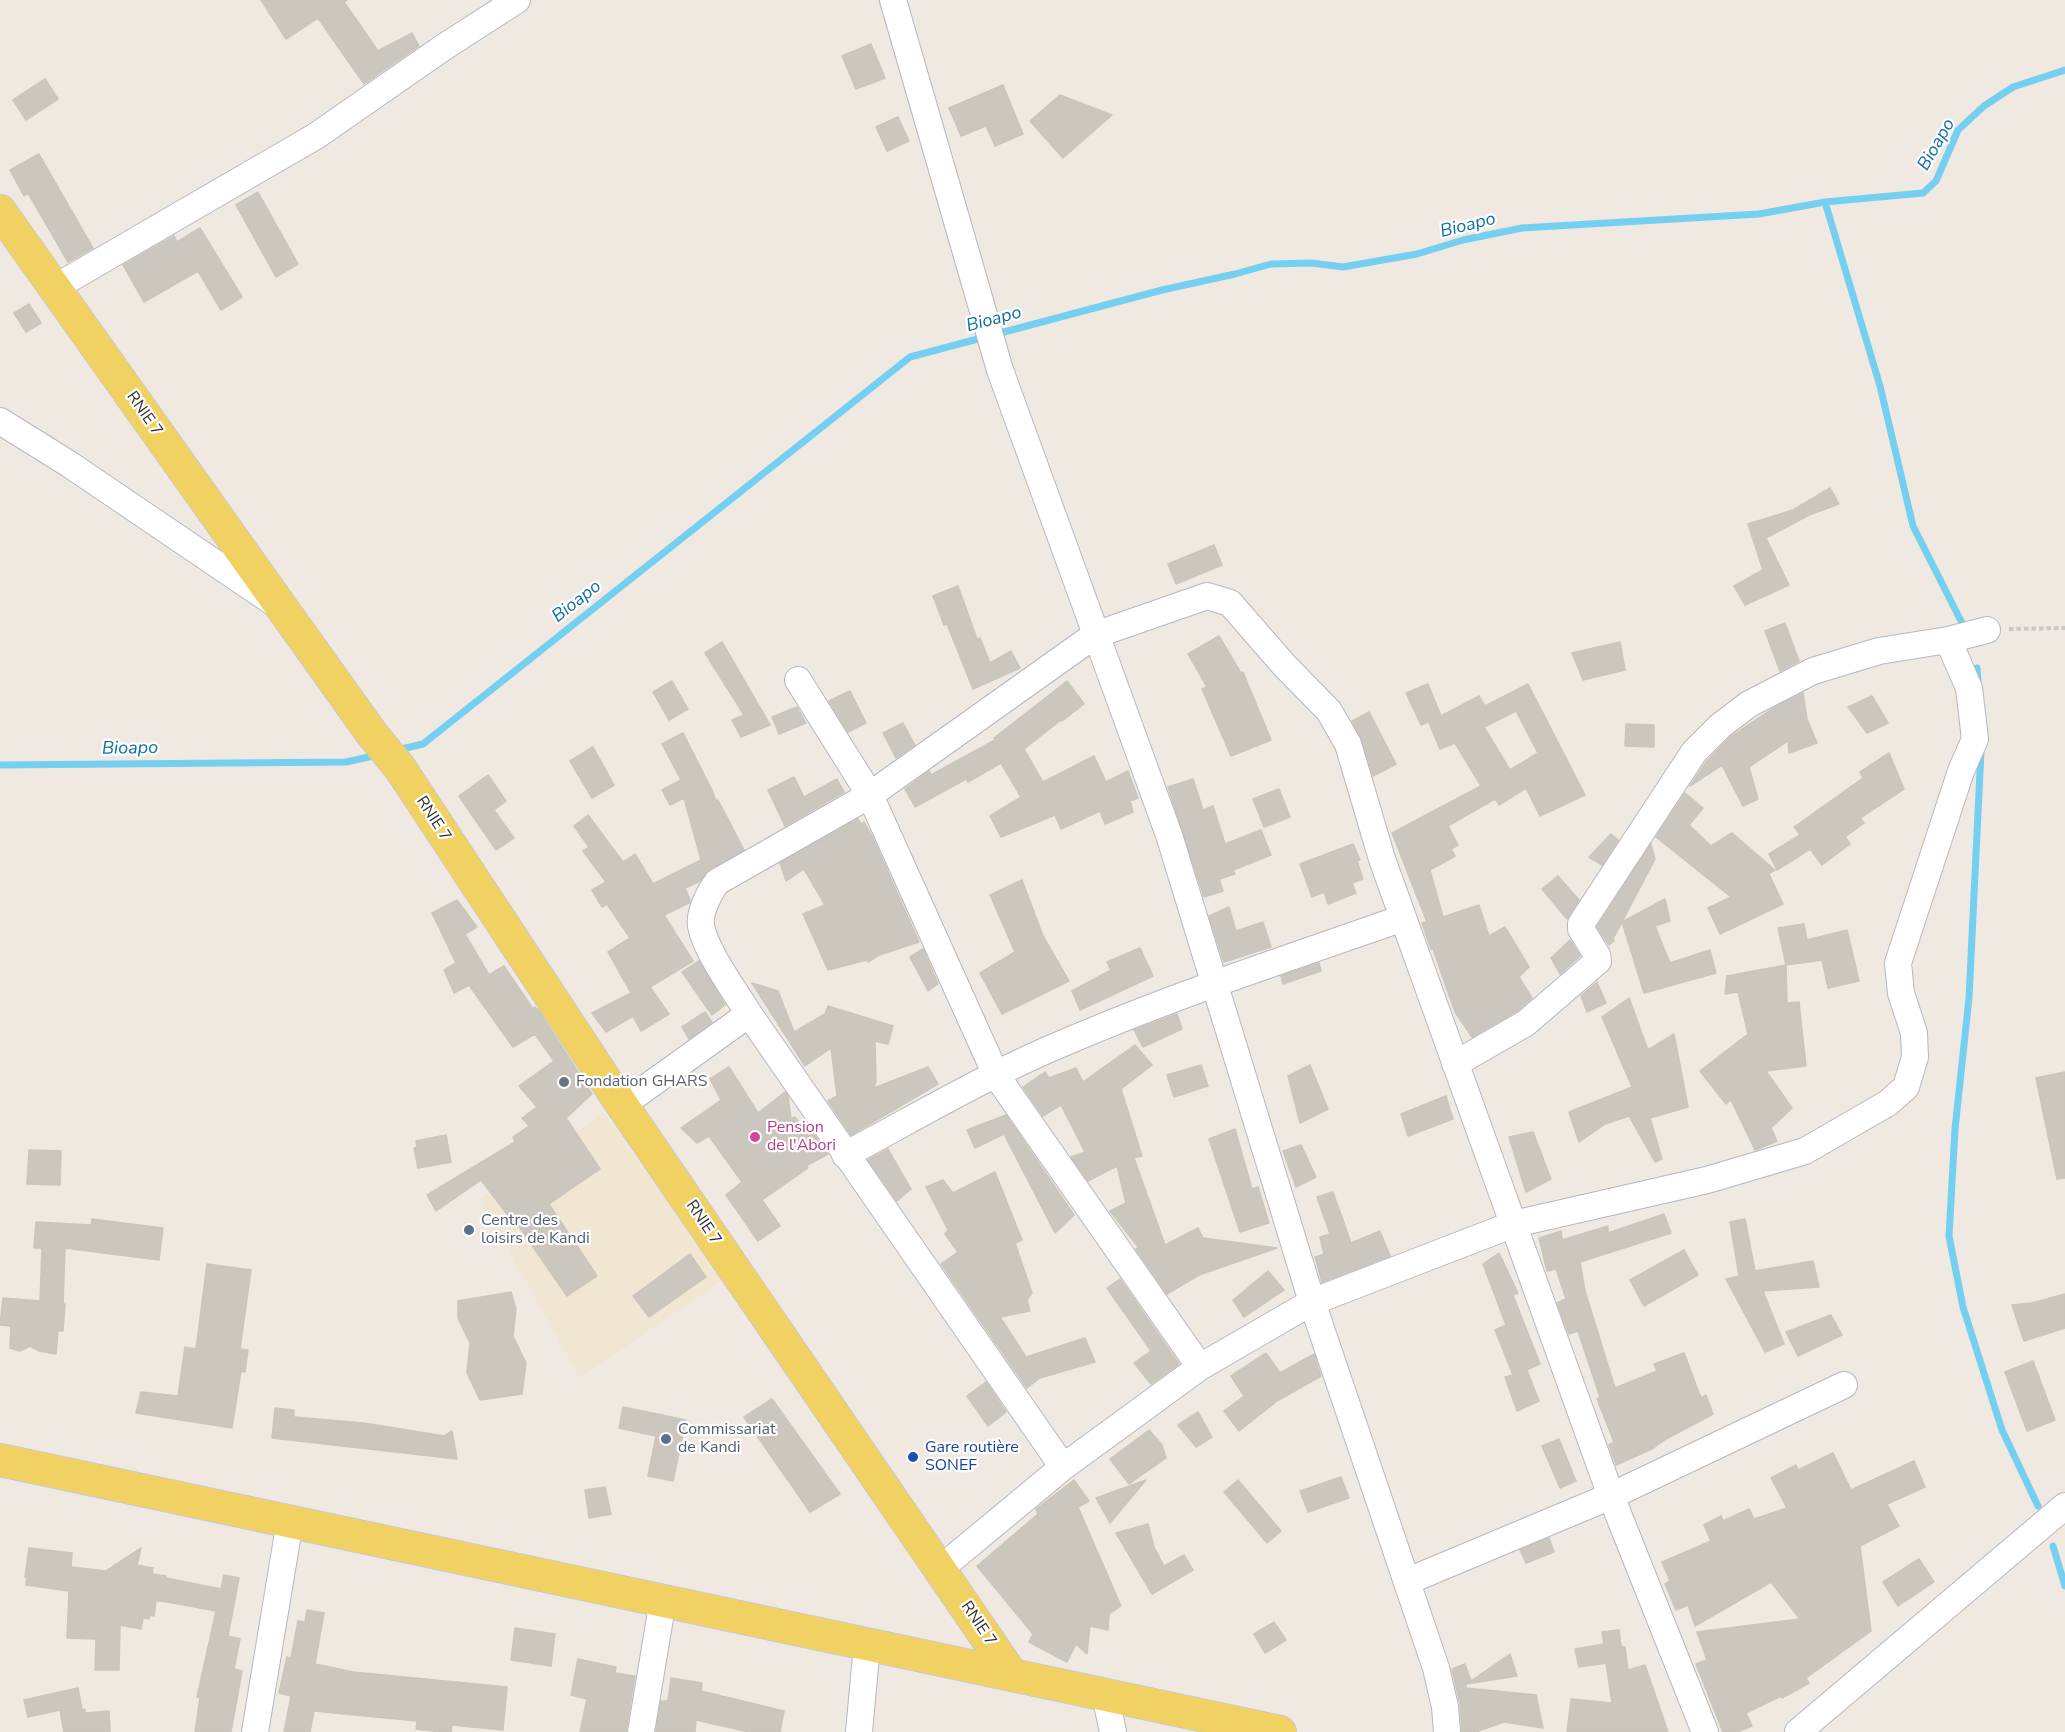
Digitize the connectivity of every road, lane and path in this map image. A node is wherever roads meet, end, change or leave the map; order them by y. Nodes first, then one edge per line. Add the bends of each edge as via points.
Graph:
1 (517, 0) edge
2 (893, 0) edge
3 (0, 212) edge
4 (54, 288) junction
5 (0, 421) edge
6 (282, 608) junction
7 (2065, 628) edge
8 (1987, 630) joint
9 (1095, 635) junction
10 (1948, 640) junction
11 (798, 680) dead end
12 (870, 795) junction
13 (1403, 918) junction
14 (1215, 983) junction
15 (749, 1014) junction
16 (1455, 1064) junction
17 (996, 1074) junction
18 (622, 1105) junction
19 (845, 1155) junction
20 (1514, 1224) junction
21 (1312, 1302) junction
22 (1200, 1367) junction
23 (1844, 1385) dead end
24 (0, 1461) edge
25 (1063, 1467) junction
26 (1611, 1496) junction
27 (2065, 1506) edge
28 (290, 1521) junction
29 (940, 1569) junction
30 (1408, 1581) junction
31 (663, 1600) junction
32 (867, 1645) junction
33 (1012, 1675) junction
34 (1105, 1694) junction
35 (255, 1732) edge
36 (641, 1732) edge
37 (859, 1732) edge
38 (1113, 1732) edge
39 (1280, 1732) edge
40 (1447, 1732) edge
41 (1705, 1732) edge
42 (1798, 1732) edge

1 - 4 street via 316,136
2 - 9 street via 1000,370
3 - 4 main road, RNIE 7 / RNIE 7
4 - 6 main road, RNIE 7 / RNIE 7
5 - 6 street
6 - 18 main road, RNIE 7 / RNIE 7 via 400,768
7 - 8 path
8 - 10 street
9 - 12 street
9 - 13 street via 1207,596 1230,603 1329,711 1348,744
9 - 14 street via 1169,835
10 - 16 street via 1879,651 1813,670 1765,694 1720,726 1694,752 1581,924 1598,961 1526,1023
10 - 20 street via 1969,688 1975,739 1958,779 1898,963 1901,993 1914,1033 1915,1057 1906,1087 1888,1103 1805,1151 1707,1180
11 - 12 street
12 - 15 street via 717,882 710,892 700,925 711,952
12 - 17 street
13 - 14 street
13 - 16 street
14 - 17 street via 1072,1039
14 - 21 street
15 - 18 street
15 - 19 street
16 - 20 street
17 - 19 street
17 - 22 street
18 - 29 main road, RNIE 7 / RNIE 7
19 - 25 street
20 - 21 street
20 - 26 street
21 - 22 street
21 - 30 street
22 - 25 street
23 - 26 street
24 - 28 main road
25 - 29 street
26 - 30 street
26 - 41 street
27 - 42 street
28 - 31 main road
28 - 35 street
29 - 33 main road, RNIE 7 / RNIE 7
30 - 40 street via 1436,1668
31 - 32 main road
31 - 36 street
32 - 33 main road
32 - 37 street
33 - 34 main road
34 - 38 street
34 - 39 main road

